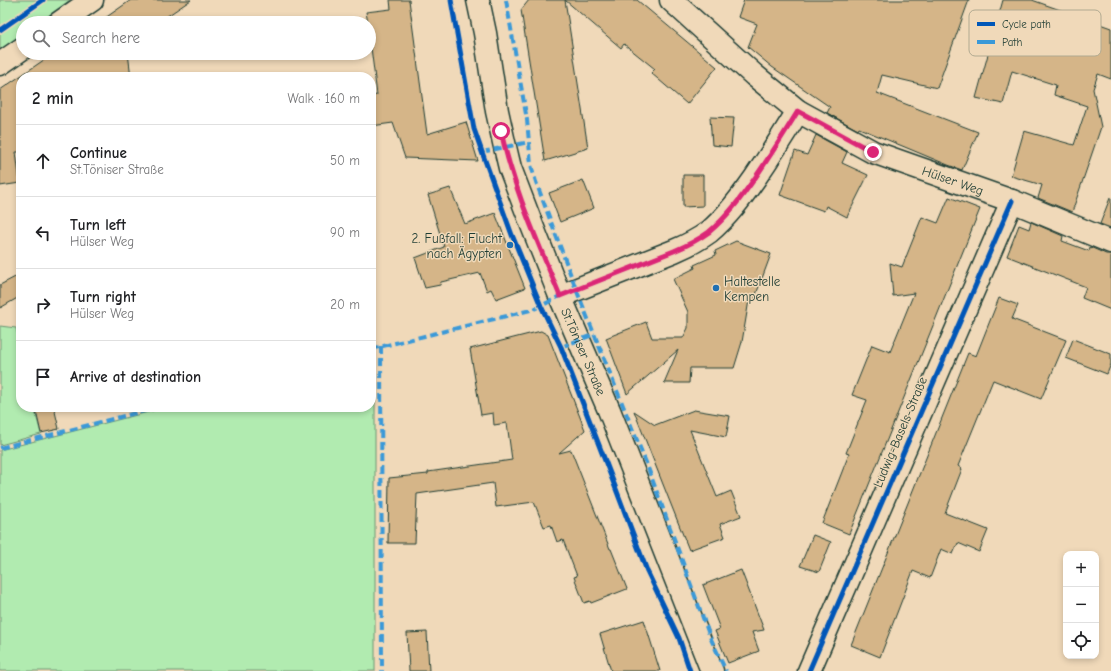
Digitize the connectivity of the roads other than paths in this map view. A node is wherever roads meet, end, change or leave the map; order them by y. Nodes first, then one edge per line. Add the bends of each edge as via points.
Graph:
1 (92, 0) edge
2 (478, 0) edge
3 (671, 0) edge
4 (69, 16) edge
5 (16, 53) edge
6 (0, 64) edge
7 (798, 111) junction
8 (1012, 201) junction
9 (1111, 242) edge
10 (560, 296) junction
11 (712, 671) edge
12 (809, 671) edge

1 - 4 street
2 - 10 street, St.Töniser Straße via 506,154
3 - 7 street, Hülser Weg
5 - 6 street
7 - 8 street, Hülser Weg via 873,152
7 - 10 street via 740,200 708,233 674,251
8 - 9 street, Hülser Weg
8 - 12 street, Ludwig-Basels-Straße
10 - 11 street, St.Töniser Straße via 609,410

